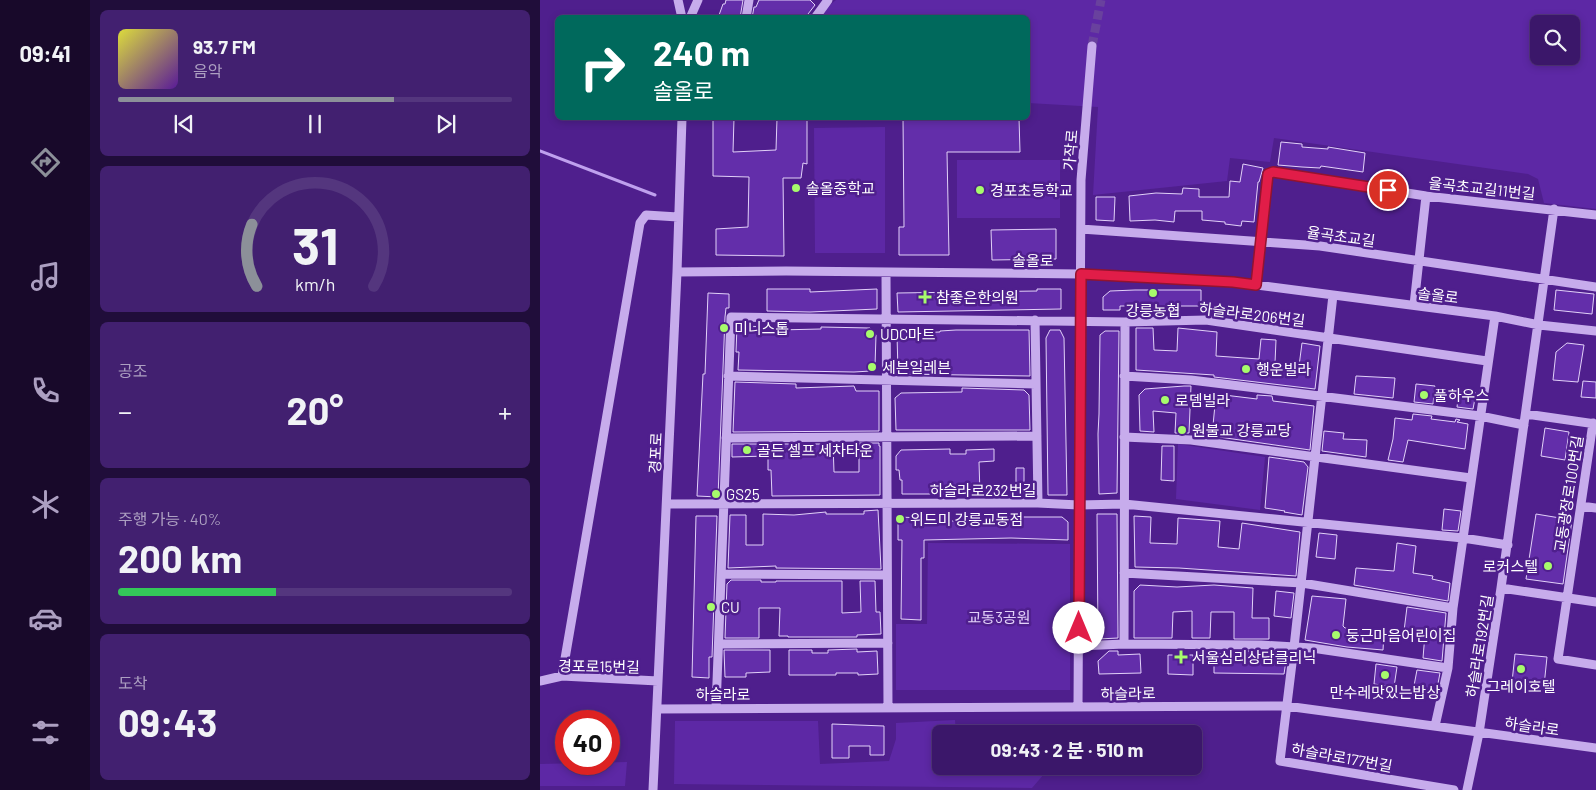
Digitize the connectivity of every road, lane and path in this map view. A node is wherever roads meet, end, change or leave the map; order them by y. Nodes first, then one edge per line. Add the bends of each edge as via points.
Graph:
1 (678, 0) edge
2 (698, 0) edge
3 (749, 0) edge
4 (828, 0) edge
5 (681, 15) edge
6 (691, 15) edge
7 (746, 15) edge
8 (817, 15) edge
9 (1092, 46) tunnel mouth
10 (682, 120) edge
11 (1426, 196) junction
12 (1554, 209) junction
13 (1596, 215) edge
14 (678, 217) junction
15 (1081, 229) junction
16 (1260, 242) junction
17 (1419, 262) junction
18 (677, 272) junction
19 (886, 273) junction
20 (1081, 274) junction
21 (1544, 280) junction
22 (1256, 285) junction
23 (1596, 287) edge
24 (1333, 295) junction
25 (1414, 305) junction
26 (1495, 316) junction
27 (885, 318) junction
28 (1035, 320) junction
29 (1081, 321) junction
30 (1124, 322) junction
31 (1539, 325) junction
32 (1596, 331) edge
33 (1329, 338) junction
34 (1487, 361) junction
35 (728, 376) junction
36 (1124, 376) junction
37 (886, 380) junction
38 (1036, 384) junction
39 (1322, 396) junction
40 (1526, 414) junction
41 (1480, 416) junction
42 (1595, 424) edge
43 (1524, 425) junction
44 (1037, 436) junction
45 (886, 437) junction
46 (1124, 437) junction
47 (726, 438) junction
48 (1316, 456) junction
49 (1472, 478) junction
50 (1038, 503) junction
51 (667, 504) junction
52 (724, 504) junction
53 (886, 504) junction
54 (1124, 504) junction
55 (1079, 506) junction
56 (1580, 506) junction
57 (1596, 508) edge
58 (1308, 522) junction
59 (1463, 538) junction
60 (1508, 545) junction
61 (1124, 572) junction
62 (721, 574) junction
63 (887, 575) junction
64 (1302, 583) junction
65 (1501, 588) junction
66 (1566, 597) junction
67 (1596, 602) edge
68 (1453, 608) junction
69 (888, 643) junction
70 (719, 644) junction
71 (1124, 644) junction
72 (1079, 646) junction
73 (1294, 647) junction
74 (1596, 665) edge
75 (1448, 668) junction
76 (562, 676) junction
77 (540, 681) edge
78 (658, 681) junction
79 (1286, 706) junction
80 (716, 708) junction
81 (888, 708) junction
82 (1078, 708) junction
83 (657, 709) junction
84 (1435, 726) junction
85 (1480, 733) junction
86 (1596, 748) edge
87 (654, 790) edge
88 (1454, 790) edge
89 (1467, 790) edge

1 - 5 street
2 - 6 street
3 - 7 street
4 - 8 street
9 - 15 street, 가작로 via 1081,180
10 - 14 street, 경포로
11 - 12 street, 율곡초교길11번길
11 - 16 street, 율곡초교길11번길 via 1273,172 1268,174
11 - 17 street
12 - 13 street, 율곡초교길11번길
12 - 21 street, 하슬라로192번길
14 - 18 street, 경포로
14 - 76 street via 646,215 640,223
15 - 16 street, 율곡초교길
15 - 20 street, 가작로
16 - 17 street, 율곡초교길 via 1320,246
16 - 22 street, 율곡초교길11번길
17 - 21 street, 율곡초교길
17 - 25 street
18 - 19 street, 솔올로
18 - 51 street, 경포로
19 - 20 street, 솔올로
19 - 27 street
20 - 22 street, 솔올로
20 - 29 street, 가작로
21 - 23 street, 율곡초교길
21 - 31 street, 하슬라로192번길
22 - 24 street, 솔올로
24 - 25 street, 솔올로
24 - 33 street
25 - 26 street, 솔올로
26 - 31 street, 솔올로
26 - 34 street
27 - 28 street
27 - 35 street via 731,317
27 - 37 street
28 - 29 street
28 - 38 street
29 - 30 street, 하슬라로206번길
29 - 55 street, 가작로
30 - 33 street, 하슬라로206번길 via 1206,320
30 - 36 street
31 - 32 street, 솔올로
31 - 40 street, 하슬라로192번길
33 - 34 street, 하슬라로206번길
33 - 39 street
34 - 41 street
35 - 37 street
35 - 47 street
36 - 39 street via 1190,380
36 - 46 street
37 - 38 street
37 - 45 street
38 - 44 street
39 - 41 street
39 - 48 street
40 - 42 street
40 - 43 street, 하슬라로192번길
41 - 43 street
41 - 49 street
42 - 56 street, 교동광장로100번길
43 - 60 street, 하슬라로192번길
44 - 45 street
44 - 50 street
45 - 47 street
45 - 53 street
46 - 48 street via 1191,440
46 - 54 street
47 - 52 street
48 - 49 street
48 - 58 street
49 - 59 street
50 - 53 street, 하슬라로232번길
50 - 55 street, 하슬라로232번길
51 - 52 street, 하슬라로232번길
51 - 78 street, 경포로
52 - 53 street, 하슬라로232번길
52 - 62 street
53 - 63 street
54 - 55 street
54 - 58 street
54 - 61 street
55 - 72 street, 가작로
56 - 57 street
56 - 66 street, 교동광장로100번길
58 - 59 street
58 - 64 street
59 - 60 street
59 - 68 street
60 - 65 street, 하슬라로192번길
61 - 64 street
61 - 71 street
62 - 63 street
62 - 70 street
63 - 69 street
64 - 68 street
64 - 73 street
65 - 66 street
65 - 85 street, 하슬라로192번길
66 - 67 street
66 - 74 street, 교동광장로100번길 via 1558,658
68 - 75 street
69 - 70 street
69 - 81 street
70 - 80 street
71 - 72 street
71 - 73 street
72 - 82 street, 가작로
73 - 75 street
73 - 79 street
75 - 84 street
76 - 77 street, 경포로15번길
76 - 78 street, 경포로15번길
78 - 83 street, 경포로
79 - 82 street, 하슬라로
79 - 84 street, 하슬라로
79 - 88 street, 하슬라로177번길 via 1280,761
80 - 81 street, 하슬라로
80 - 83 street, 하슬라로
81 - 82 street, 하슬라로
83 - 87 street, 경포로
84 - 85 street, 하슬라로
85 - 86 street, 하슬라로
85 - 89 street, 하슬라로192번길

